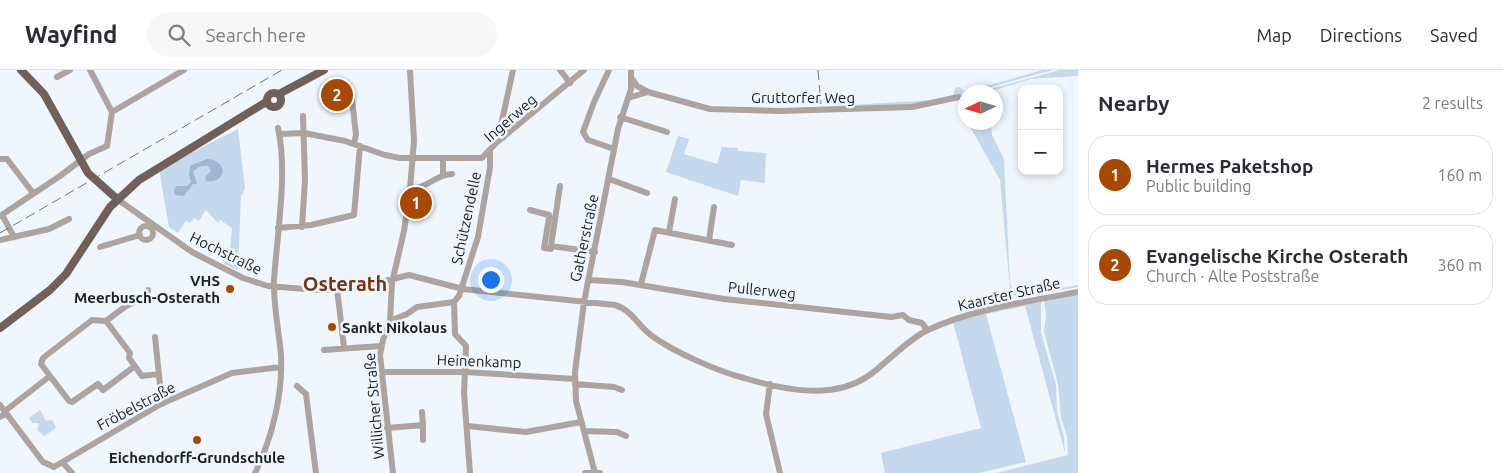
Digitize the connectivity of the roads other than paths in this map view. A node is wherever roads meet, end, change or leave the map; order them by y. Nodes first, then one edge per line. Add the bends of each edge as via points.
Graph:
1 (21, 70) edge
2 (70, 70) edge
3 (90, 70) edge
4 (184, 70) edge
5 (324, 70) edge
6 (410, 70) edge
7 (513, 70) edge
8 (560, 70) edge
9 (584, 70) edge
10 (610, 70) edge
11 (632, 70) edge
12 (57, 77) dead end
13 (633, 80) junction
14 (570, 83) junction
15 (648, 92) junction
16 (280, 96) junction
17 (958, 97) edge
18 (628, 98) junction
19 (352, 99) dead end
20 (268, 104) junction
21 (112, 112) junction
22 (303, 116) dead end
23 (620, 117) junction
24 (667, 132) dead end
25 (304, 133) junction
26 (503, 138) junction
27 (357, 144) junction
28 (614, 149) junction
29 (490, 152) junction
30 (0, 158) edge
31 (80, 159) junction
32 (413, 159) junction
33 (443, 159) junction
34 (442, 174) junction
35 (452, 174) dead end
36 (609, 179) junction
37 (139, 180) junction
38 (560, 186) dead end
39 (103, 188) junction
40 (410, 189) junction
41 (33, 193) junction
42 (647, 193) dead end
43 (117, 199) junction
44 (675, 199) dead end
45 (714, 207) dead end
46 (530, 210) dead end
47 (1, 215) edge
48 (552, 218) junction
49 (70, 219) dead end
50 (302, 227) junction
51 (278, 228) junction
52 (162, 232) junction
53 (670, 232) junction
54 (140, 235) junction
55 (14, 236) junction
56 (151, 238) junction
57 (0, 240) edge
58 (709, 240) junction
59 (732, 245) dead end
60 (100, 247) dead end
61 (595, 252) junction
62 (392, 279) junction
63 (589, 280) junction
64 (641, 284) junction
65 (275, 288) junction
66 (337, 289) junction
67 (462, 289) junction
68 (148, 290) dead end
69 (1078, 292) edge
70 (454, 302) junction
71 (584, 302) junction
72 (390, 321) junction
73 (106, 322) junction
74 (0, 327) edge
75 (927, 330) junction
76 (155, 337) dead end
77 (381, 346) junction
78 (344, 347) junction
79 (324, 350) dead end
80 (134, 366) junction
81 (281, 367) junction
82 (381, 372) junction
83 (465, 372) junction
84 (158, 374) junction
85 (50, 376) junction
86 (575, 381) junction
87 (770, 384) junction
88 (297, 386) dead end
89 (622, 390) dead end
90 (162, 404) junction
91 (0, 405) edge
92 (5, 412) junction
93 (422, 412) dead end
94 (0, 418) edge
95 (581, 422) junction
96 (422, 425) junction
97 (467, 426) junction
98 (387, 428) junction
99 (584, 431) junction
100 (626, 436) dead end
101 (424, 440) dead end
102 (63, 462) junction
103 (53, 470) edge
104 (72, 473) edge
105 (255, 473) edge
106 (316, 473) edge
107 (393, 473) edge
108 (470, 473) edge
109 (585, 473) edge
110 (597, 473) edge
111 (780, 473) edge

1 - 31 main road via 44,94
2 - 12 street
3 - 21 street
4 - 21 street
5 - 16 main road
6 - 32 street, Willicher Straße
7 - 26 street via 500,130
8 - 14 street
9 - 14 street, Ingerweg
10 - 28 street via 583,132 588,140
11 - 13 street, Gatherstraße
13 - 15 street, Gruttorfer Weg
13 - 18 street, Gatherstraße
14 - 26 street, Ingerweg
15 - 17 street, Gruttorfer Weg via 710,109 779,111 912,107
15 - 18 street
16 - 20 main road via 279,105
16 - 20 main road via 270,93
18 - 23 street, Gatherstraße
19 - 27 street
20 - 37 main road
21 - 31 street via 107,146
22 - 25 street
23 - 24 street
23 - 28 street, Gatherstraße
25 - 27 street, Ingerweg
25 - 50 street
25 - 51 street, Ingerweg via 279,131 281,184
26 - 29 street, Ingerweg
27 - 32 street, Ingerweg via 394,158
27 - 50 street via 354,215
28 - 36 street, Gatherstraße
29 - 33 street, Ingerweg via 476,159
29 - 67 street, Schützendelle via 478,234
30 - 41 street via 6,159
31 - 39 main road via 91,177
31 - 41 street
32 - 33 street, Ingerweg
32 - 40 street, Willicher Straße
33 - 34 street
34 - 35 street
34 - 40 street via 416,190
36 - 42 street, Gatherstraße
36 - 61 street, Gatherstraße
37 - 39 main road via 121,189
37 - 43 main road
38 - 48 street
39 - 43 main road
40 - 62 street, Willicher Straße
41 - 47 street
43 - 52 street, Hochstraße
43 - 74 main road via 66,274
44 - 53 street
45 - 58 street
46 - 48 street
47 - 55 street
48 - 61 street via 551,246
49 - 55 street via 50,229
50 - 51 street
51 - 65 street
52 - 56 street via 157,238
52 - 65 street, Hochstraße via 217,266
53 - 58 street
53 - 64 street via 655,230
54 - 56 street via 145,240
54 - 56 street via 142,228 148,226 153,230
54 - 60 street
55 - 57 street
58 - 59 street
61 - 63 street, Gatherstraße
62 - 66 street, Hochstraße
62 - 67 street, Kaarster Straße via 415,276
62 - 72 street, Willicher Straße
63 - 64 street, Pullerweg
63 - 71 street, Gatherstraße
64 - 75 street, Pullerweg via 724,299 891,317 903,315 922,323
65 - 66 street, Hochstraße
65 - 81 street
66 - 78 street
67 - 70 street, Schützendelle
67 - 71 street, Kaarster Straße
68 - 73 street via 147,296 126,306
69 - 75 street, Kaarster Straße via 986,310
70 - 72 street via 417,306
70 - 83 street via 455,334 466,346
71 - 86 street, Gatherstraße
71 - 87 street, Kaarster Straße via 622,307 644,331 668,345 718,370
72 - 77 street, Willicher Straße
73 - 80 street via 130,353
73 - 85 street via 92,320 43,358 41,364
75 - 87 street, Kaarster Straße via 863,379 847,386 820,391
76 - 84 street
77 - 78 street via 346,350
77 - 82 street, Willicher Straße
78 - 79 street
80 - 84 street via 142,376
80 - 85 street via 103,390 98,384 72,402
81 - 90 street, Fröbelstraße via 232,373
81 - 105 street via 272,426
82 - 83 street, Heinenkamp
82 - 98 street, Willicher Straße
83 - 86 street, Heinenkamp
83 - 97 street
84 - 90 street
85 - 92 street
86 - 89 street, Heinenkamp
86 - 95 street, Gatherstraße
87 - 111 street via 766,414
88 - 106 street via 306,394
90 - 102 street, Fröbelstraße
91 - 92 street
92 - 94 street
92 - 103 street
93 - 96 street
95 - 97 street via 526,432
95 - 99 street, Gatherstraße
96 - 98 street
96 - 101 street
97 - 108 street
98 - 107 street, Willicher Straße
99 - 100 street via 617,432
99 - 110 street, Gatherstraße
102 - 103 street, Fröbelstraße
102 - 104 street
109 - 110 street

